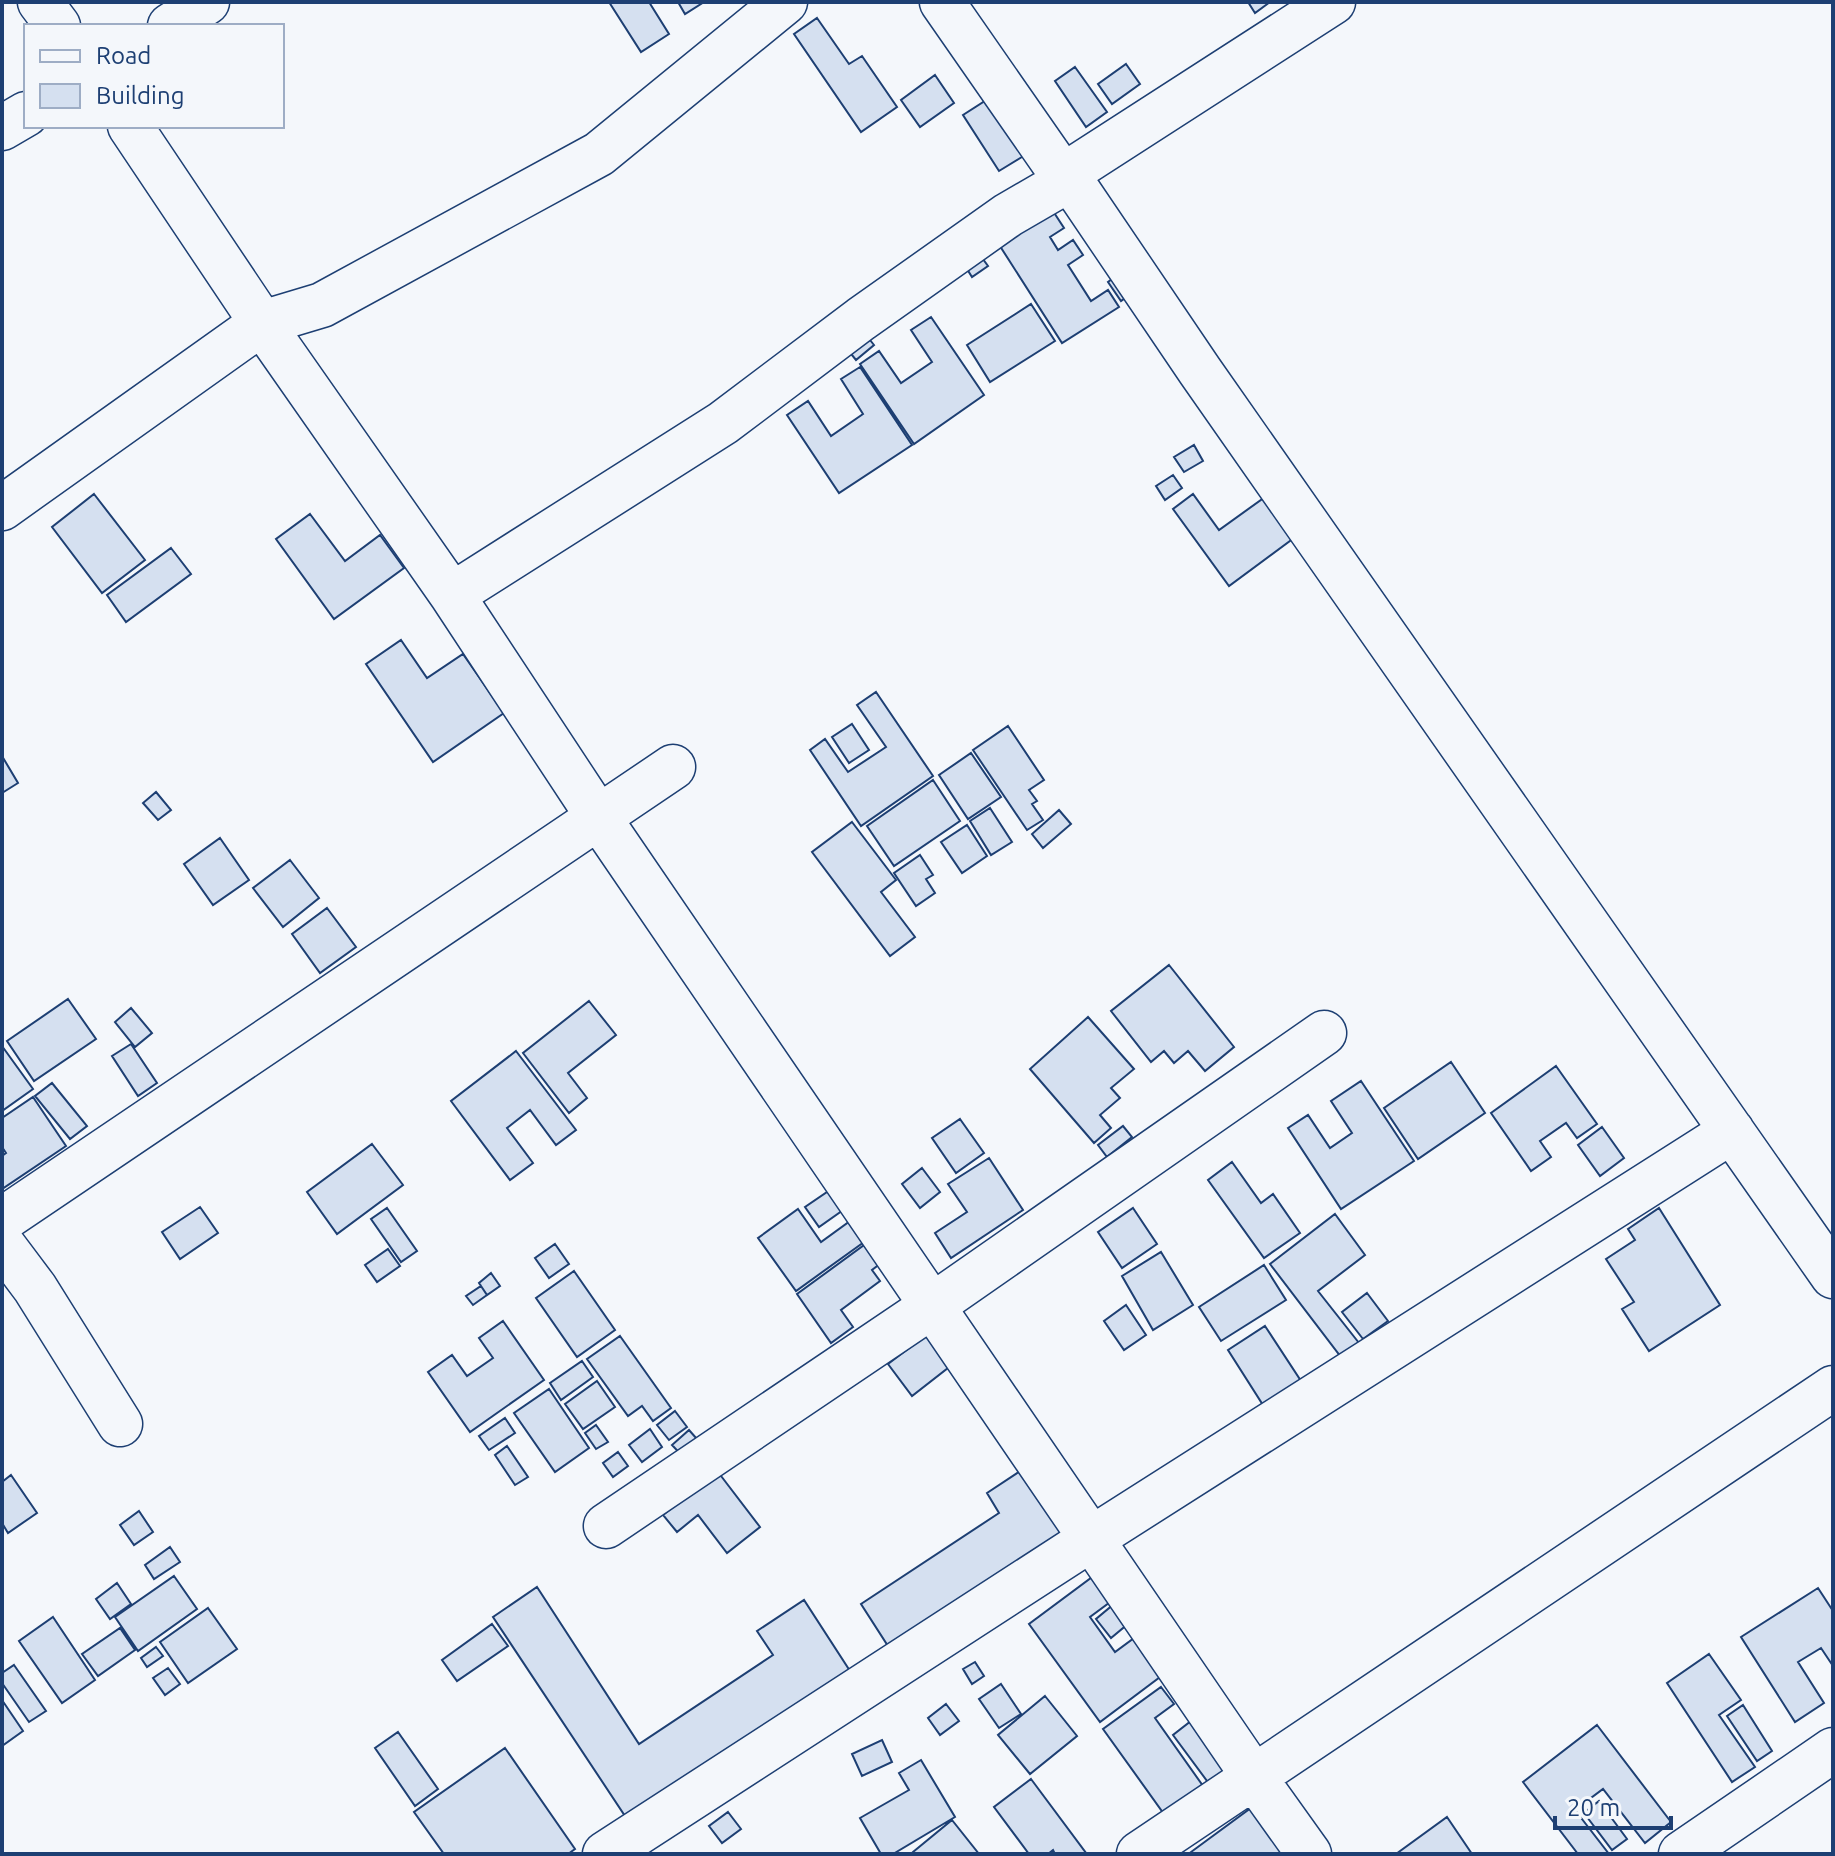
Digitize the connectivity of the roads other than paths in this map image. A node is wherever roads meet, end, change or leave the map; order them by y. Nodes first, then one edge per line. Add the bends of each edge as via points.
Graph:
1 (40, 2) edge
2 (207, 2) edge
3 (785, 2) edge
4 (942, 2) edge
5 (1333, 2) edge
6 (56, 24) edge
7 (173, 24) edge
8 (24, 115) edge
9 (2, 128) edge
10 (131, 128) edge
11 (1067, 178) junction
12 (262, 323) junction
13 (2, 508) edge
14 (452, 595) junction
15 (673, 767) dead end
16 (599, 818) junction
17 (1324, 1033) dead end
18 (1732, 1131) junction
19 (2, 1220) edge
20 (2, 1244) edge
21 (1833, 1276) edge
22 (932, 1306) junction
23 (1833, 1388) edge
24 (120, 1424) dead end
25 (606, 1526) dead end
26 (1091, 1539) junction
27 (1833, 1750) edge
28 (1254, 1777) junction
29 (605, 1854) edge
30 (1139, 1854) edge
31 (1309, 1854) edge
32 (1681, 1854) edge

1 - 6 street
2 - 7 street
3 - 12 street via 599,154 322,305
4 - 11 street
5 - 11 street
8 - 9 street
10 - 12 street
11 - 14 street via 861,319 723,423
11 - 18 street
12 - 13 street
12 - 14 street
14 - 16 street
15 - 16 street
16 - 19 street
16 - 22 street
17 - 22 street
18 - 21 street
18 - 26 street
20 - 24 street
22 - 25 street
22 - 26 street
23 - 28 street
26 - 28 street
26 - 29 street
27 - 32 street
28 - 30 street
28 - 31 street

